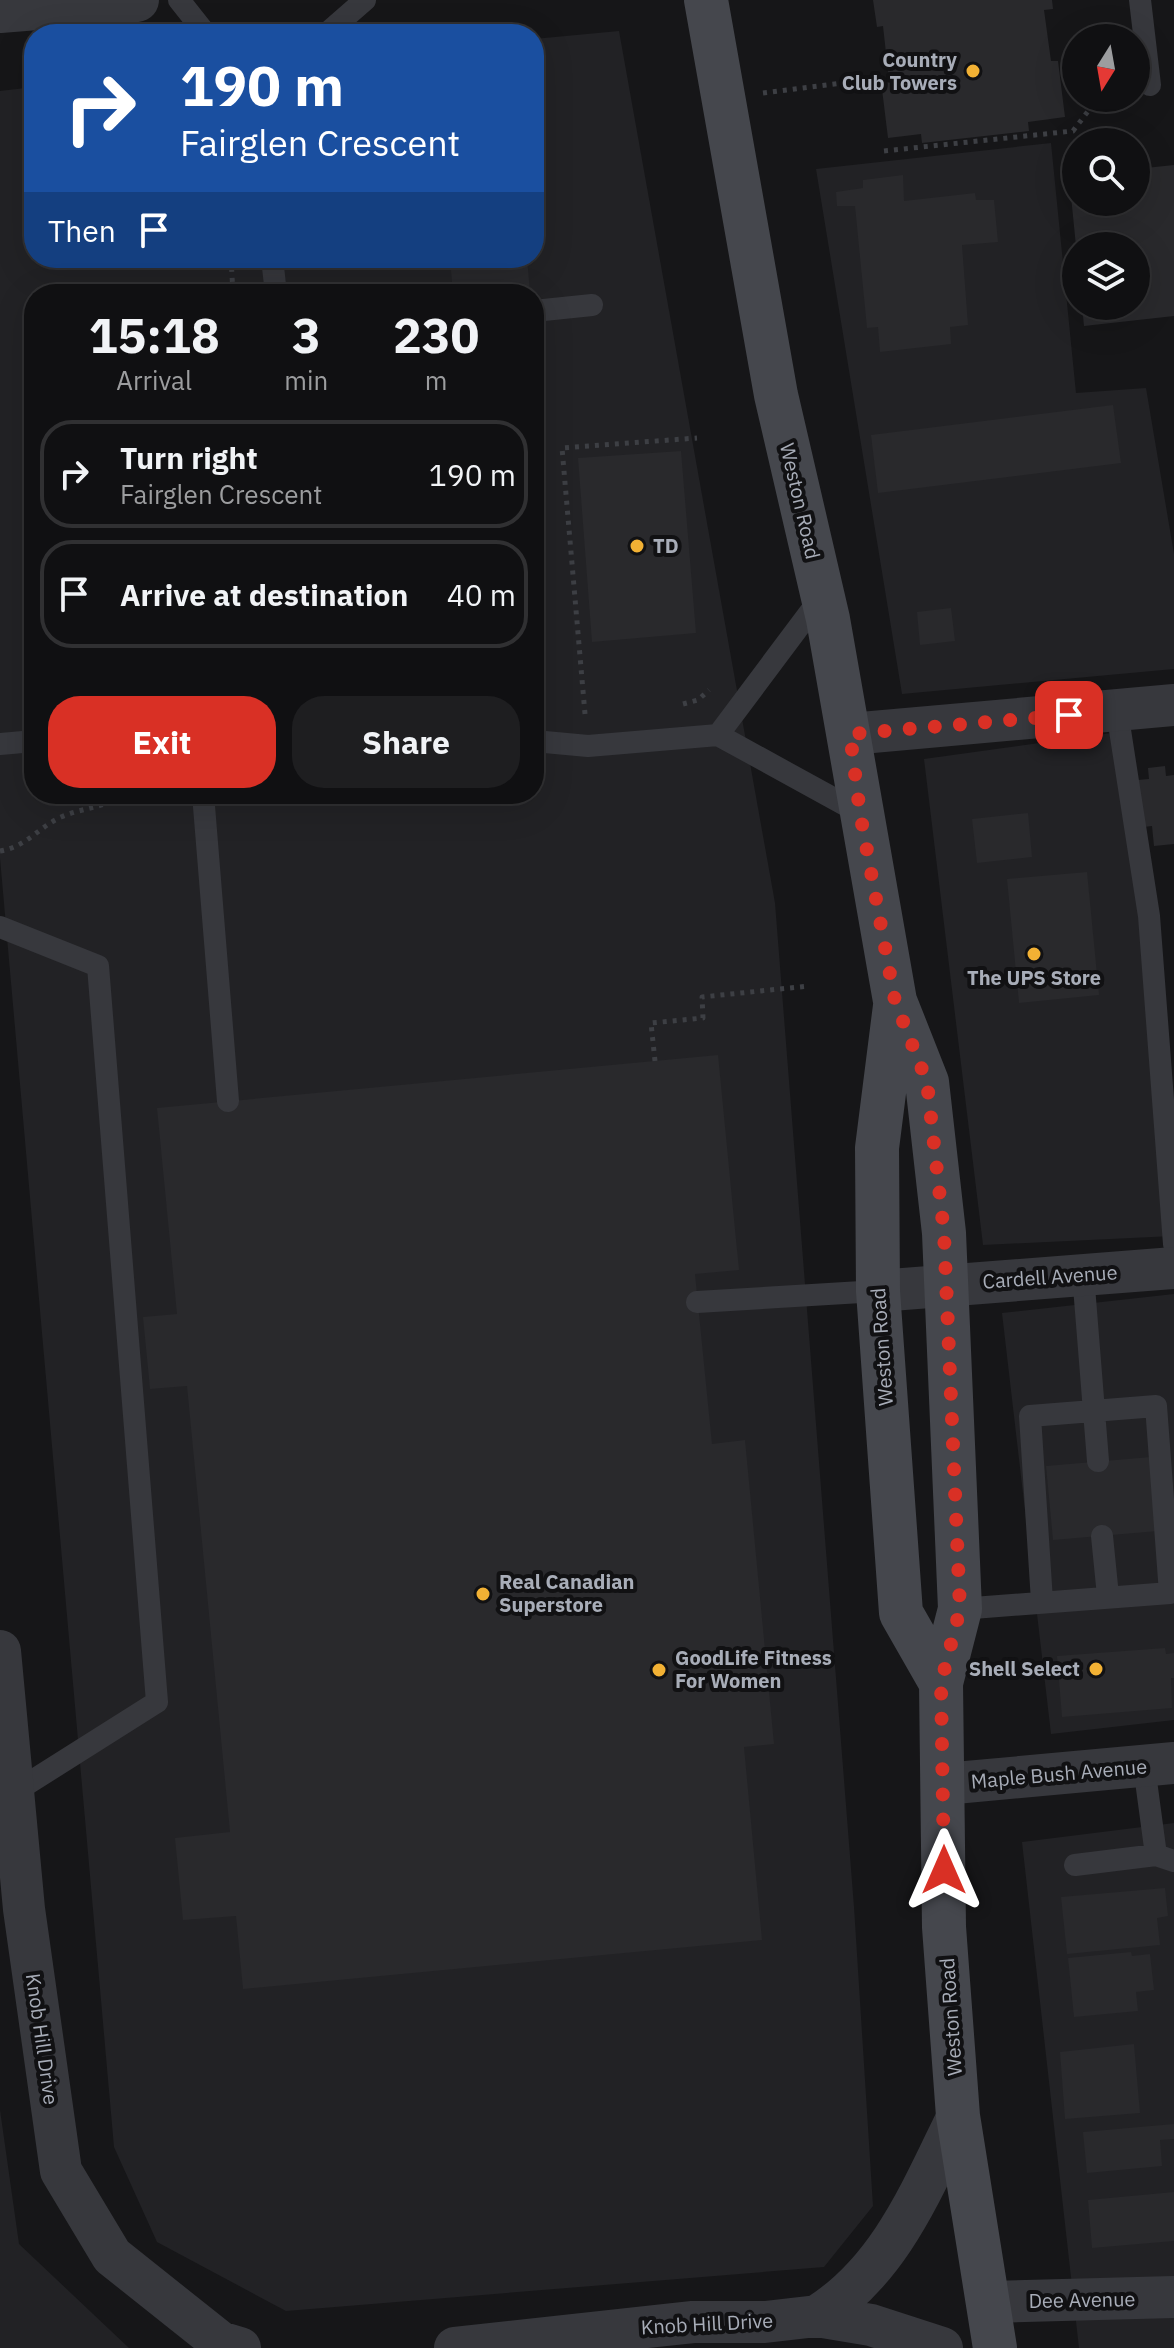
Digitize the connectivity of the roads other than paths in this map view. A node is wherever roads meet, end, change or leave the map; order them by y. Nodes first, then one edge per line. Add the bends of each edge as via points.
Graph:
1 (137, 0) edge
2 (179, 0) edge
3 (365, 0) edge
4 (706, 0) edge
5 (1140, 0) edge
6 (0, 11) edge
7 (198, 24) edge
8 (337, 24) edge
9 (1143, 24) edge
10 (592, 305) dead end
11 (544, 310) edge
12 (822, 596) junction
13 (1174, 705) edge
14 (1117, 711) junction
15 (850, 734) junction
16 (718, 735) junction
17 (24, 742) edge
18 (544, 742) edge
19 (0, 744) edge
20 (204, 804) edge
21 (860, 813) junction
22 (0, 927) edge
23 (895, 1001) junction
24 (228, 1101) dead end
25 (1174, 1244) edge
26 (1174, 1268) edge
27 (1083, 1274) junction
28 (947, 1286) junction
29 (878, 1291) junction
30 (697, 1302) dead end
31 (1093, 1410) junction
32 (1098, 1461) dead end
33 (1102, 1536) dead end
34 (1108, 1596) junction
35 (1042, 1601) junction
36 (960, 1609) junction
37 (0, 1651) edge
38 (941, 1683) junction
39 (1159, 1765) edge
40 (944, 1784) junction
41 (13, 1793) junction
42 (1165, 1858) edge
43 (1075, 1865) dead end
44 (958, 2116) junction
45 (1174, 2297) edge
46 (990, 2302) junction
47 (817, 2316) junction
48 (240, 2348) edge
49 (455, 2348) edge
50 (942, 2348) edge
51 (995, 2348) edge

1 - 6 street
2 - 7 lane
3 - 8 lane
4 - 12 main road, Weston Road via 776,395
5 - 9 lane
10 - 11 lane
12 - 15 main road, Weston Road
12 - 16 lane
13 - 14 street
14 - 15 street
14 - 25 lane via 1149,916
15 - 21 main road, Weston Road
16 - 18 lane via 588,746
16 - 21 lane
17 - 19 lane
20 - 24 lane
21 - 23 main road, Weston Road
22 - 41 lane via 98,966 157,1702
23 - 28 main road, Weston Road via 927,1082
23 - 29 main road, Weston Road via 877,1148
26 - 27 street, Cardell Avenue
27 - 28 street, Cardell Avenue
27 - 31 lane
28 - 29 street, Cardell Avenue
28 - 36 main road, Weston Road
29 - 30 lane
29 - 38 main road, Weston Road via 901,1613
31 - 32 lane
31 - 34 lane via 1156,1406 1170,1593
31 - 35 lane via 1030,1416
33 - 34 lane
34 - 35 lane
35 - 36 lane
36 - 38 main road, Weston Road
37 - 41 street, Knob Hill Drive
38 - 40 main road, Weston Road
39 - 40 street, Maple Bush Avenue
39 - 42 lane
40 - 44 main road, Weston Road via 944,1927
41 - 48 street, Knob Hill Drive via 61,2171 112,2256 220,2342
42 - 43 lane
44 - 46 main road, Weston Road
44 - 47 street via 912,2210 880,2259 839,2302
45 - 46 street, Dee Avenue
46 - 51 main road, Weston Road
47 - 49 street, Knob Hill Drive via 693,2322
47 - 50 street, Knob Hill Drive via 871,2325

